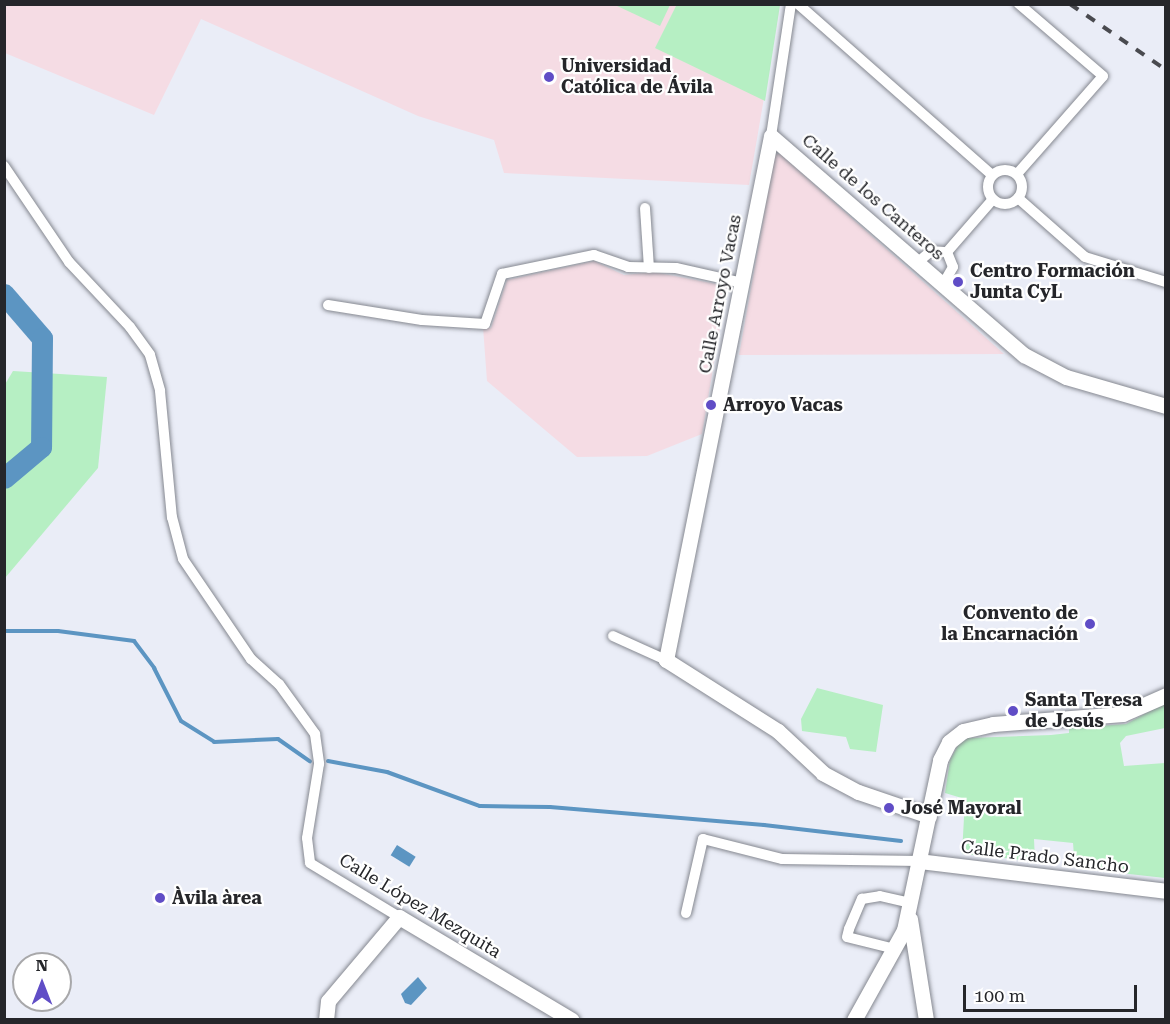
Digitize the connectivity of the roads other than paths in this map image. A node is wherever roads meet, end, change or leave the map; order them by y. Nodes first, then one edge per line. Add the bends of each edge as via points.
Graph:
1 (791, 4) edge
2 (798, 4) edge
3 (1019, 4) edge
4 (771, 136) junction
5 (4, 166) edge
6 (1017, 174) junction
7 (992, 176) junction
8 (1018, 198) junction
9 (993, 199) junction
10 (645, 208) dead end
11 (947, 252) junction
12 (918, 262) junction
13 (649, 268) junction
14 (1166, 282) edge
15 (742, 283) junction
16 (943, 284) junction
17 (328, 305) dead end
18 (1166, 406) edge
19 (613, 636) dead end
20 (666, 660) junction
21 (1166, 695) edge
22 (926, 829) junction
23 (919, 861) junction
24 (1166, 891) edge
25 (910, 906) junction
26 (686, 913) dead end
27 (399, 917) junction
28 (895, 949) junction
29 (326, 1020) edge
30 (572, 1020) edge
31 (854, 1020) edge
32 (926, 1020) edge

1 - 4 street, Calle Arroyo Vacas
2 - 7 street
3 - 6 street via 1103,76
4 - 12 street, Calle de los Canteros
4 - 15 street, Calle Arroyo Vacas
5 - 27 street, Calle López Mezquita via 69,262 150,354 160,391 172,517 183,559 251,659 279,684 315,734 317,790 306,838 310,863
6 - 7 street via 1002,170
6 - 8 street via 1022,189
7 - 9 street via 988,190
8 - 9 street via 1002,204
8 - 14 street via 1085,257
9 - 11 street
10 - 13 street
11 - 12 street via 931,251
11 - 16 street via 953,267
12 - 16 street, Calle de los Canteros
13 - 15 street via 676,268
13 - 17 street via 627,267 594,255 502,274 485,324 411,319
15 - 20 street, Calle Arroyo Vacas
16 - 18 street, Calle de los Canteros via 1041,366
19 - 20 street
20 - 22 street via 778,731 823,773
21 - 22 street via 1123,714 993,724 963,731 949,742 940,760
22 - 23 street
23 - 24 street, Calle Prado Sancho
23 - 25 street
23 - 26 street via 782,860 703,839
25 - 28 street
25 - 28 street via 880,896 862,898 849,929 847,937
25 - 32 street
27 - 29 street via 328,1001
27 - 30 street, Calle López Mezquita
28 - 31 street

